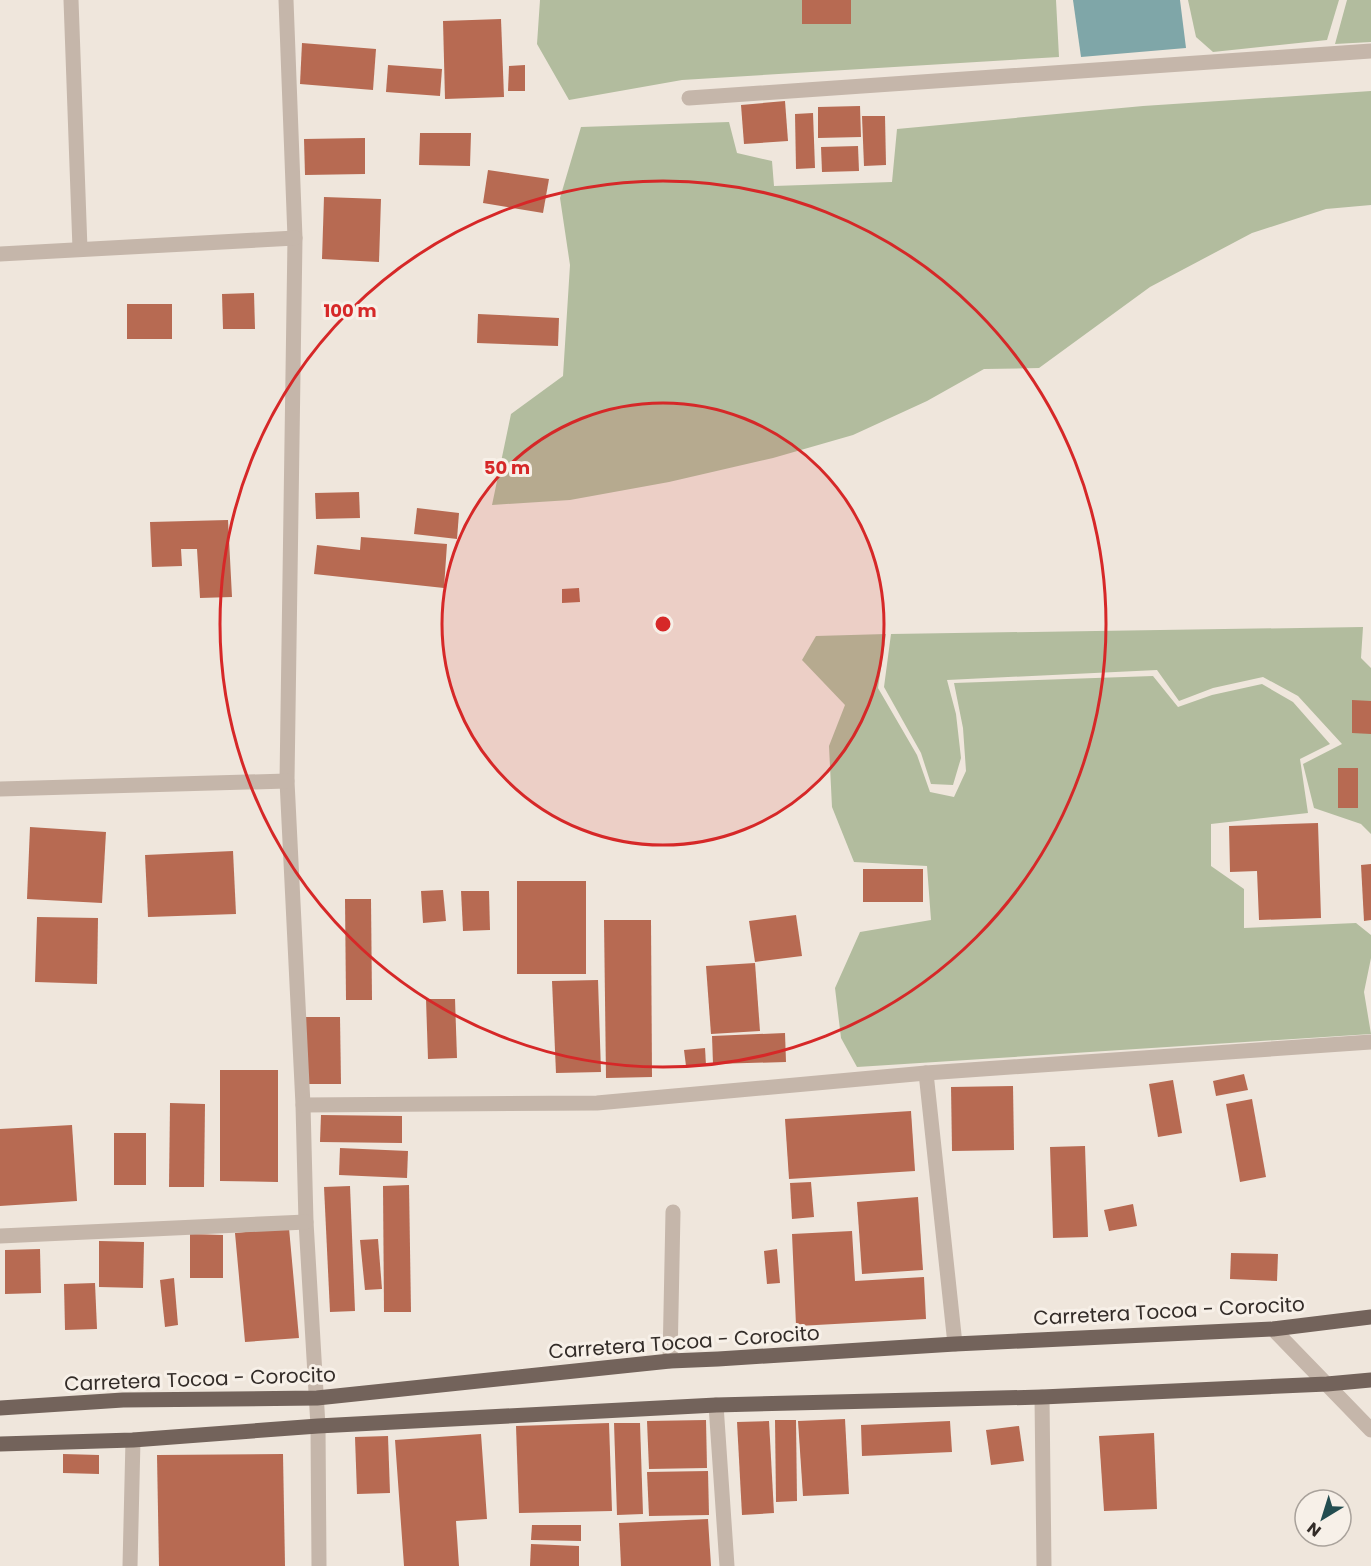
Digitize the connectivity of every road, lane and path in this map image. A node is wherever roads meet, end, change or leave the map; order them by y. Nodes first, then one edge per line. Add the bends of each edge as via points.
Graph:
1 (70, 0) edge
2 (286, 0) edge
3 (1371, 51) edge
4 (689, 98) dead end
5 (295, 238) junction
6 (80, 249) junction
7 (0, 254) edge
8 (287, 781) junction
9 (0, 789) edge
10 (1371, 1042) edge
11 (926, 1073) junction
12 (303, 1106) junction
13 (673, 1212) dead end
14 (306, 1222) junction
15 (0, 1236) edge
16 (1371, 1317) edge
17 (1273, 1329) junction
18 (955, 1344) junction
19 (670, 1361) junction
20 (1371, 1380) edge
21 (1327, 1384) junction
22 (1042, 1397) junction
23 (317, 1398) junction
24 (716, 1405) junction
25 (0, 1408) edge
26 (318, 1426) junction
27 (1371, 1430) edge
28 (133, 1440) junction
29 (0, 1444) edge
30 (130, 1566) edge
31 (319, 1566) edge
32 (727, 1566) edge
33 (1044, 1566) edge

1 - 6 street
2 - 5 street
3 - 4 street
5 - 6 street
5 - 8 street
6 - 7 street
8 - 9 street
8 - 12 street
10 - 11 street
11 - 12 street via 597,1103
11 - 18 street
12 - 14 street
13 - 19 street
14 - 15 street
14 - 23 street
16 - 17 main road, Carretera Tocoa - Corocito
17 - 18 main road, Carretera Tocoa - Corocito
17 - 21 street
18 - 19 main road, Carretera Tocoa - Corocito
19 - 23 main road, Carretera Tocoa - Corocito
20 - 21 main road
21 - 22 main road
21 - 27 street
22 - 24 main road
22 - 33 street
23 - 25 main road, Carretera Tocoa - Corocito via 123,1400
23 - 26 street
24 - 26 main road
24 - 32 street
26 - 28 main road
26 - 31 street
28 - 29 main road
28 - 30 street

